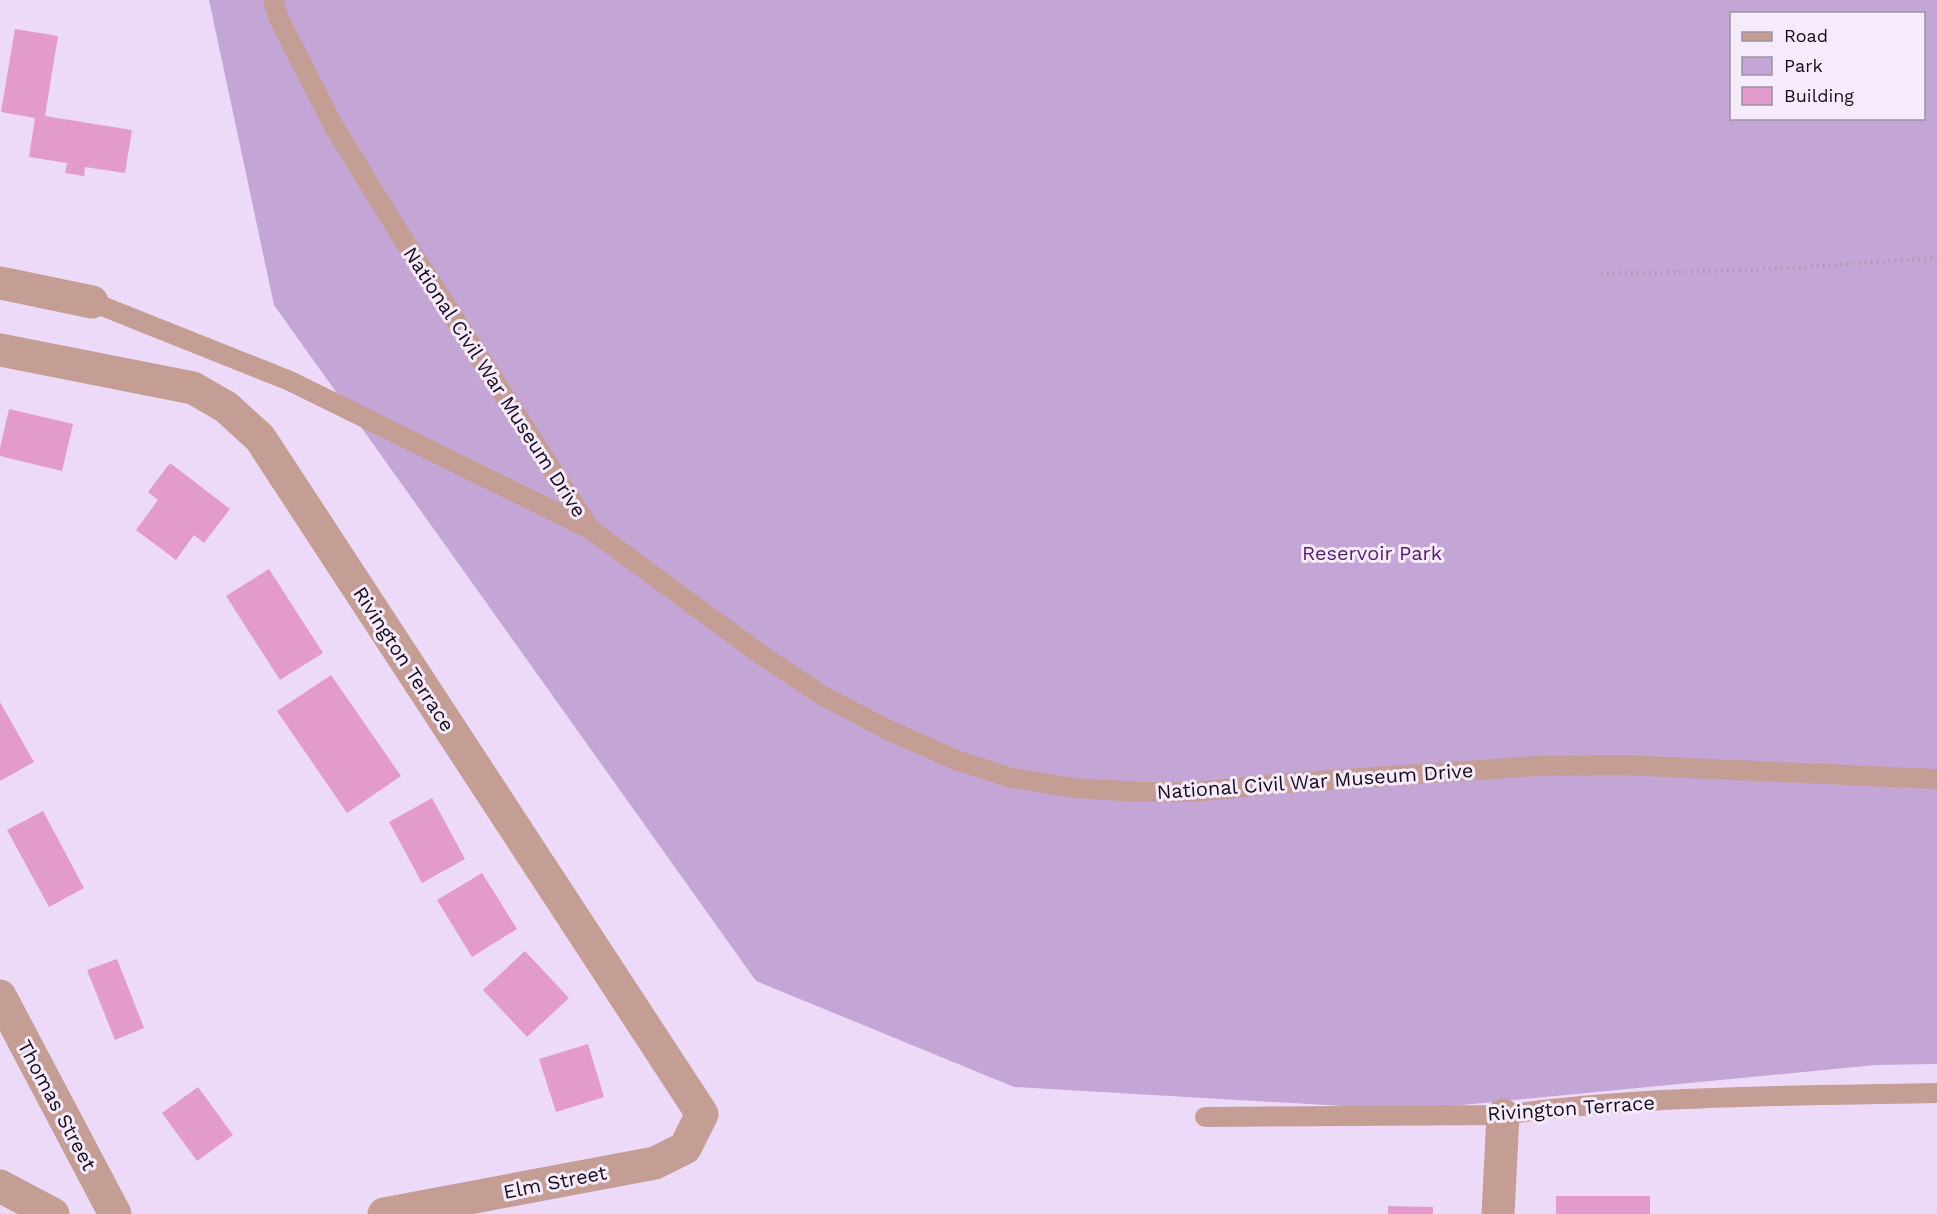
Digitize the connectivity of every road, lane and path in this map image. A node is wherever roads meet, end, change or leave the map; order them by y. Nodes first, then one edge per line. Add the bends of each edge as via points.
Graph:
1 (273, 0) edge
2 (1937, 258) edge
3 (1601, 273) dead end
4 (0, 283) edge
5 (92, 302) joint
6 (0, 350) edge
7 (590, 529) junction
8 (1937, 778) edge
9 (0, 996) edge
10 (1937, 1093) edge
11 (702, 1114) joint
12 (1503, 1115) junction
13 (1205, 1117) dead end
14 (0, 1186) edge
15 (53, 1214) edge
16 (115, 1214) edge
17 (384, 1214) edge
18 (1497, 1214) edge

1 - 7 lane, National Civil War Museum Drive via 333,125
2 - 3 path via 1792,268
4 - 5 street
5 - 7 lane via 290,381
6 - 11 street, Rivington Terrace via 193,388 226,407 260,438
7 - 8 lane, National Civil War Museum Drive via 820,694 956,760 1042,784 1117,791 1194,792 1549,766 1621,765
9 - 16 street, Thomas Street
10 - 12 lane, Rivington Terrace via 1728,1096 1550,1108
11 - 17 street, Elm Street via 685,1148 655,1163
12 - 13 lane, Rivington Terrace
12 - 18 street
14 - 15 street

